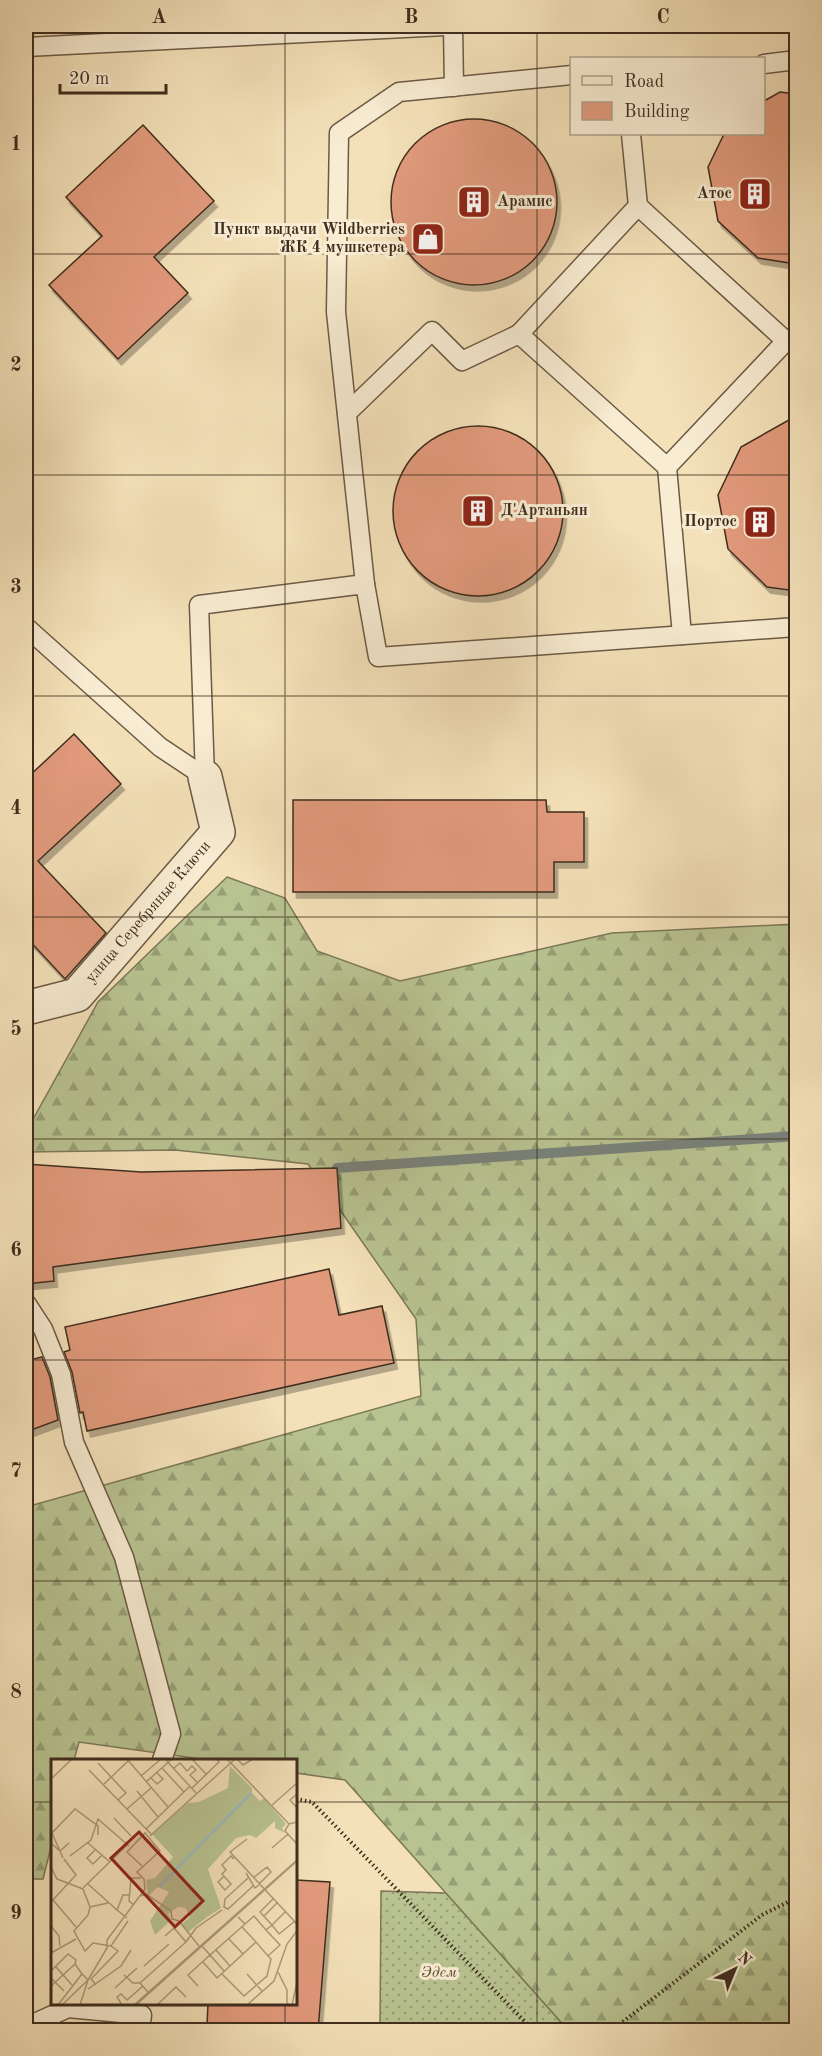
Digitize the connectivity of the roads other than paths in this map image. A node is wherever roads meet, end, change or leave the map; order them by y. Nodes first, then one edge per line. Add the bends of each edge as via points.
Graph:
1 (445, 26) edge
2 (453, 26) edge
3 (26, 47) edge
4 (796, 60) edge
5 (765, 64) edge
6 (570, 75) edge
7 (454, 87) junction
8 (631, 135) edge
9 (638, 207) junction
10 (519, 334) junction
11 (791, 341) edge
12 (347, 413) junction
13 (667, 466) junction
14 (365, 584) junction
15 (26, 627) edge
16 (796, 627) edge
17 (682, 635) junction
18 (206, 777) junction
19 (26, 1008) edge
20 (26, 1303) edge
21 (163, 1759) edge
22 (138, 2013) edge
23 (26, 2027) edge

1 - 3 lane
2 - 7 lane
4 - 5 lane
6 - 7 lane
7 - 12 lane via 399,92 339,133 336,312
8 - 9 lane
9 - 10 lane
9 - 11 lane
10 - 12 lane via 462,361 432,331
10 - 13 lane
11 - 13 lane
12 - 14 lane
13 - 17 lane
14 - 17 lane via 378,657
14 - 18 lane via 199,605
15 - 18 lane via 160,747
16 - 17 lane
18 - 19 street, улица Серебряные Ключи via 218,832 77,995
20 - 21 lane via 44,1329 61,1374 74,1442 124,1557 171,1734
22 - 23 lane via 68,2008

